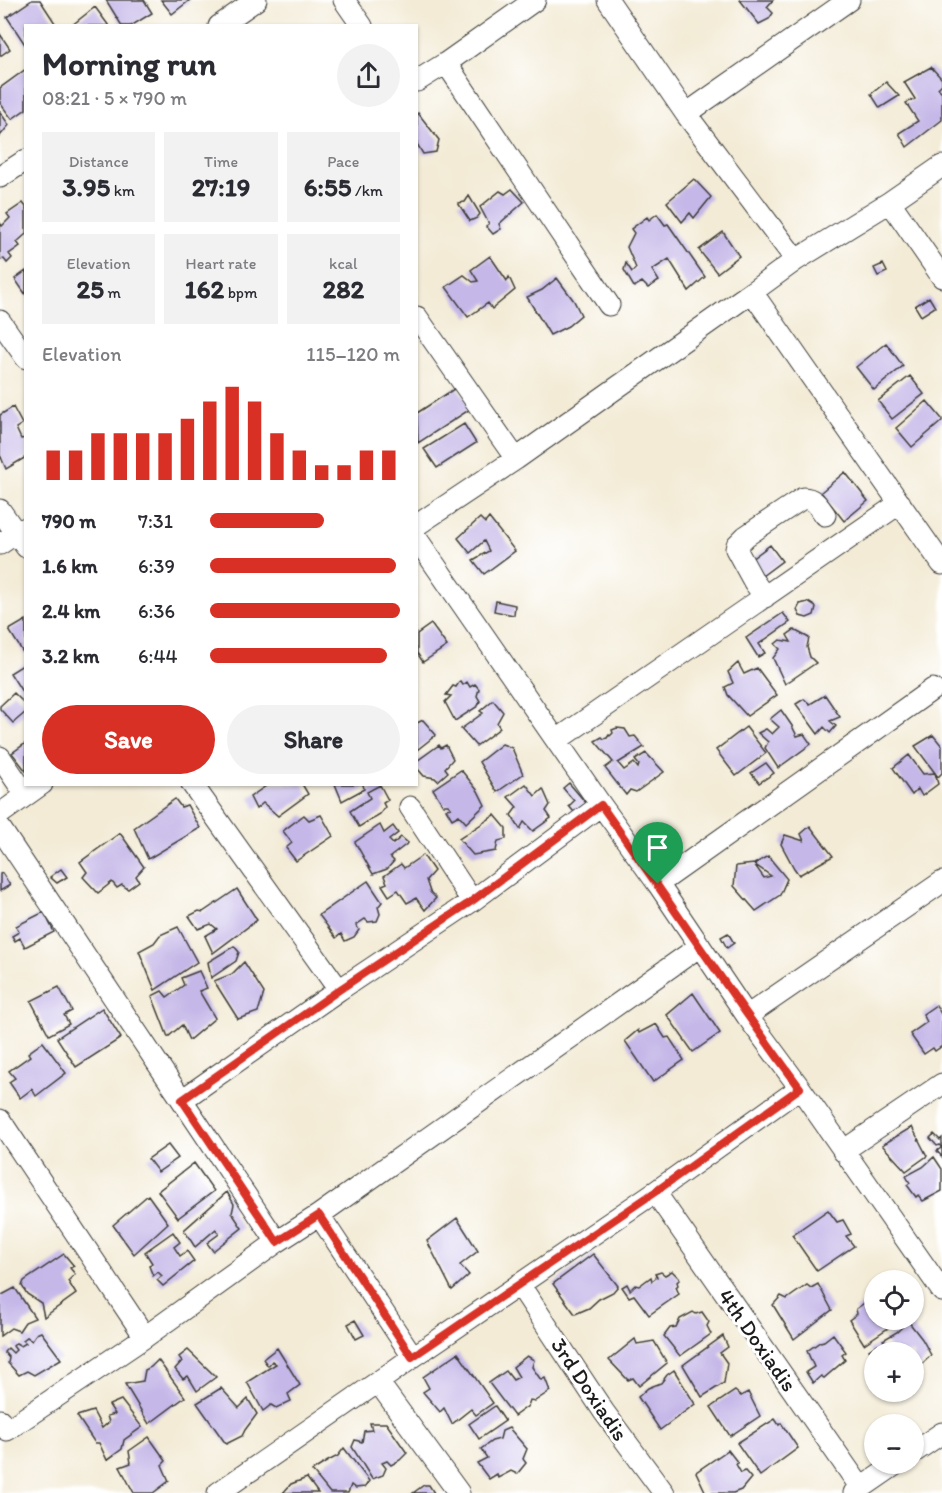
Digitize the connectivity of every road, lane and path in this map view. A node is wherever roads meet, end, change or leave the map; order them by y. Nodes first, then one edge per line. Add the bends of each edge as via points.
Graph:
1 (255, 0) edge
2 (344, 0) edge
3 (535, 0) edge
4 (608, 0) edge
5 (849, 0) edge
6 (222, 24) edge
7 (361, 24) edge
8 (446, 63) junction
9 (418, 80) edge
10 (686, 114) junction
11 (24, 161) edge
12 (942, 166) edge
13 (0, 177) edge
14 (890, 202) junction
15 (796, 260) junction
16 (942, 277) edge
17 (752, 292) junction
18 (609, 304) dead end
19 (418, 318) edge
20 (0, 321) edge
21 (24, 354) edge
22 (516, 459) junction
23 (900, 503) junction
24 (0, 510) edge
25 (825, 515) dead end
26 (418, 524) edge
27 (17, 538) edge
28 (418, 540) edge
29 (942, 564) edge
30 (765, 597) junction
31 (933, 689) dead end
32 (557, 741) junction
33 (0, 758) edge
34 (24, 781) edge
35 (193, 786) edge
36 (34, 790) edge
37 (601, 805) junction
38 (410, 807) dead end
39 (0, 814) edge
40 (0, 828) edge
41 (942, 882) edge
42 (658, 884) junction
43 (472, 901) junction
44 (700, 946) junction
45 (339, 990) junction
46 (747, 1016) junction
47 (942, 1084) edge
48 (800, 1088) junction
49 (182, 1100) junction
50 (0, 1120) edge
51 (843, 1151) junction
52 (655, 1192) junction
53 (319, 1215) junction
54 (277, 1242) junction
55 (519, 1284) junction
56 (941, 1289) edge
57 (145, 1337) junction
58 (412, 1357) junction
59 (378, 1382) junction
60 (2, 1428) edge
61 (942, 1433) edge
62 (924, 1445) edge
63 (882, 1474) edge
64 (857, 1491) edge
65 (218, 1493) edge
66 (459, 1493) edge
67 (664, 1493) edge

1 - 6 street
2 - 7 street
3 - 8 street
4 - 10 street
5 - 10 street
8 - 9 street
8 - 18 street
10 - 15 street
11 - 13 street
12 - 14 street
14 - 15 street
14 - 16 street
15 - 17 street
17 - 22 street
17 - 23 street
19 - 22 street
20 - 21 street
22 - 26 street
23 - 29 street
23 - 30 street
24 - 27 street
25 - 30 street via 815,502 803,498 737,545 749,574
28 - 32 street
30 - 32 street
31 - 42 street
32 - 37 street
33 - 34 street
35 - 45 street
36 - 39 street
37 - 42 street
37 - 43 street
38 - 43 street
40 - 49 street
41 - 46 street
42 - 44 street
43 - 45 street
44 - 46 street
44 - 53 street
45 - 49 street
46 - 48 street
47 - 51 street
48 - 51 street
48 - 52 street
49 - 54 street
50 - 57 street
51 - 56 street
52 - 55 street
52 - 64 street, 4th Doxiadis
53 - 54 street
53 - 58 street
54 - 57 street
55 - 58 street
55 - 67 street, 3rd Doxiadis via 604,1412
57 - 60 street
58 - 59 street
59 - 65 street
59 - 66 street
61 - 62 street
63 - 64 street

